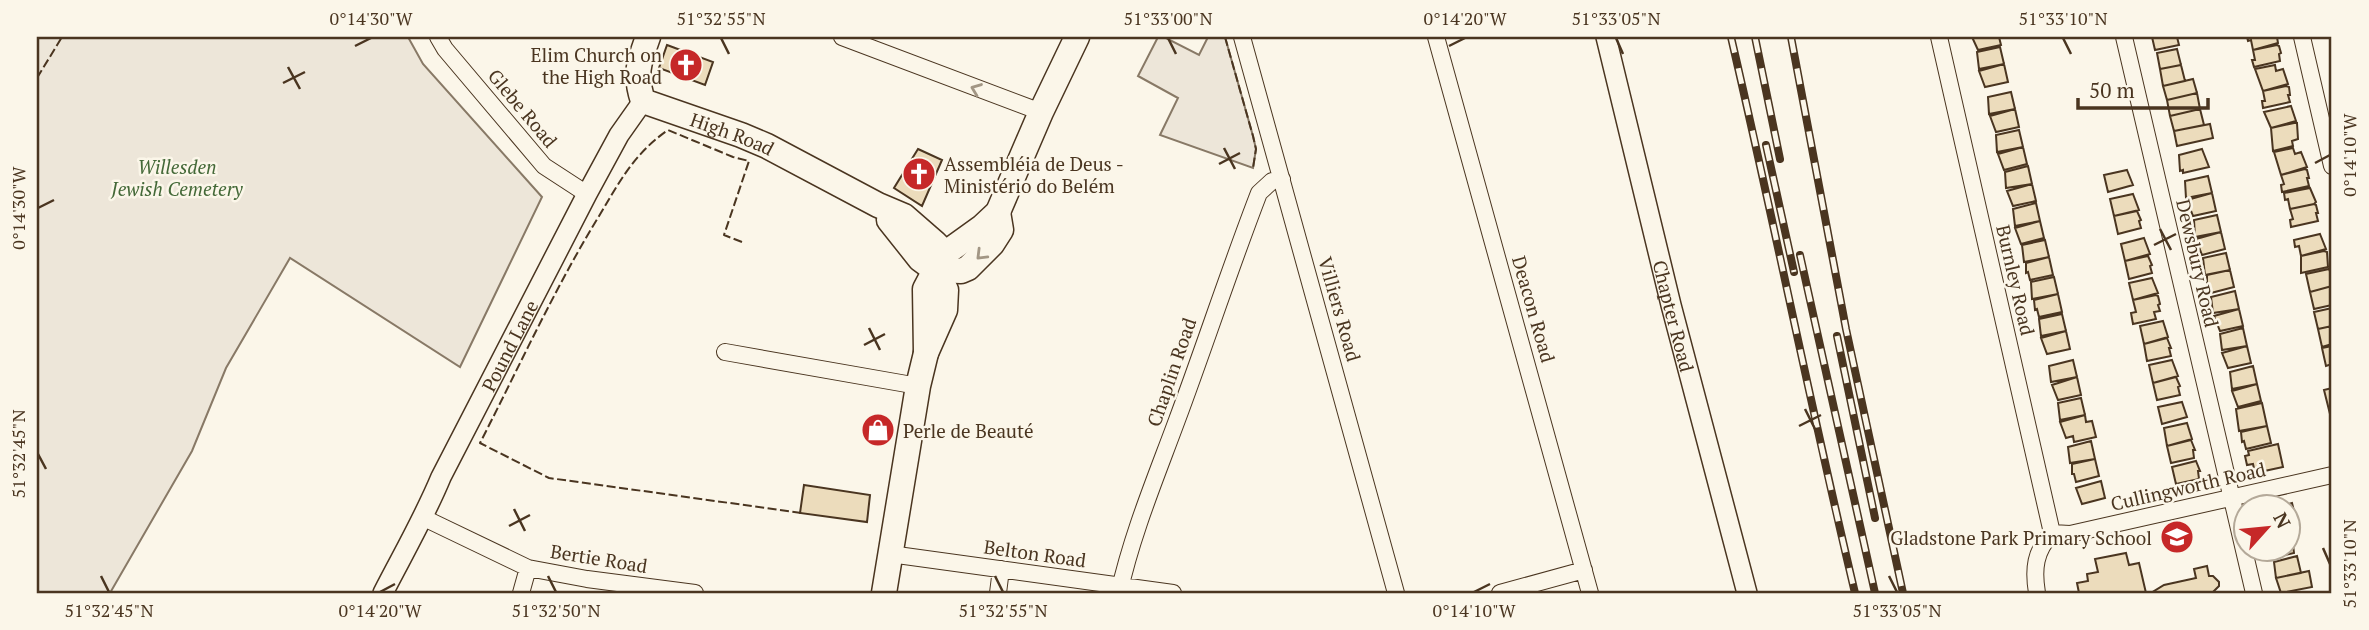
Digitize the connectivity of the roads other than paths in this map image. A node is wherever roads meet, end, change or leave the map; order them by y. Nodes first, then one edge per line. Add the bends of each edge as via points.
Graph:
1 (438, 37) edge
2 (648, 37) edge
3 (842, 37) edge
4 (1077, 37) edge
5 (1242, 37) edge
6 (1436, 37) edge
7 (1606, 37) edge
8 (1939, 37) edge
9 (2124, 37) edge
10 (2302, 37) edge
11 (643, 101) junction
12 (1041, 112) junction
13 (2332, 166) edge
14 (1282, 179) junction
15 (587, 194) junction
16 (935, 271) junction
17 (725, 352) dead end
18 (918, 386) junction
19 (2332, 475) edge
20 (2231, 498) junction
21 (424, 518) junction
22 (2052, 533) junction
23 (890, 554) junction
24 (528, 568) junction
25 (1000, 569) junction
26 (1584, 570) junction
27 (1120, 589) edge
28 (383, 593) edge
29 (521, 593) edge
30 (695, 593) edge
31 (884, 593) edge
32 (998, 593) edge
33 (1173, 593) edge
34 (1396, 593) edge
35 (1500, 593) edge
36 (1590, 593) edge
37 (1747, 593) edge
38 (2037, 593) edge
39 (2254, 593) edge

1 - 15 street, Glebe Road via 544,166
2 - 11 main road via 638,67
12 -> 3 street
4 - 12 main road
5 - 14 street, Villiers Road
6 - 26 street, Deacon Road
7 - 37 street, Chapter Road
8 - 22 street, Burnley Road
9 - 20 street, Dewsbury Road
10 - 13 street
11 - 15 street, Pound Lane
11 - 16 main road, High Road via 767,146 878,205 920,259
12 - 16 main road via 998,212 1002,230 977,260 961,271
14 - 27 street, Chaplin Road via 1259,193
14 - 34 street, Villiers Road
15 - 21 street, Pound Lane
16 - 18 main road, High Road via 946,290 945,310
17 - 18 street
18 - 23 main road, High Road
19 - 20 street, Cullingworth Road
20 - 22 street, Cullingworth Road via 2070,534
20 - 39 street, Dewsbury Road
21 - 24 street, Bertie Road
21 - 28 street, Pound Lane
22 - 38 street via 2038,554
23 - 25 street, Belton Road
23 - 31 main road, High Road
24 - 29 street
24 - 30 street, Bertie Road
25 - 27 street, Belton Road
25 - 32 street
26 - 35 street
26 - 36 street, Deacon Road
27 - 33 street, Belton Road

